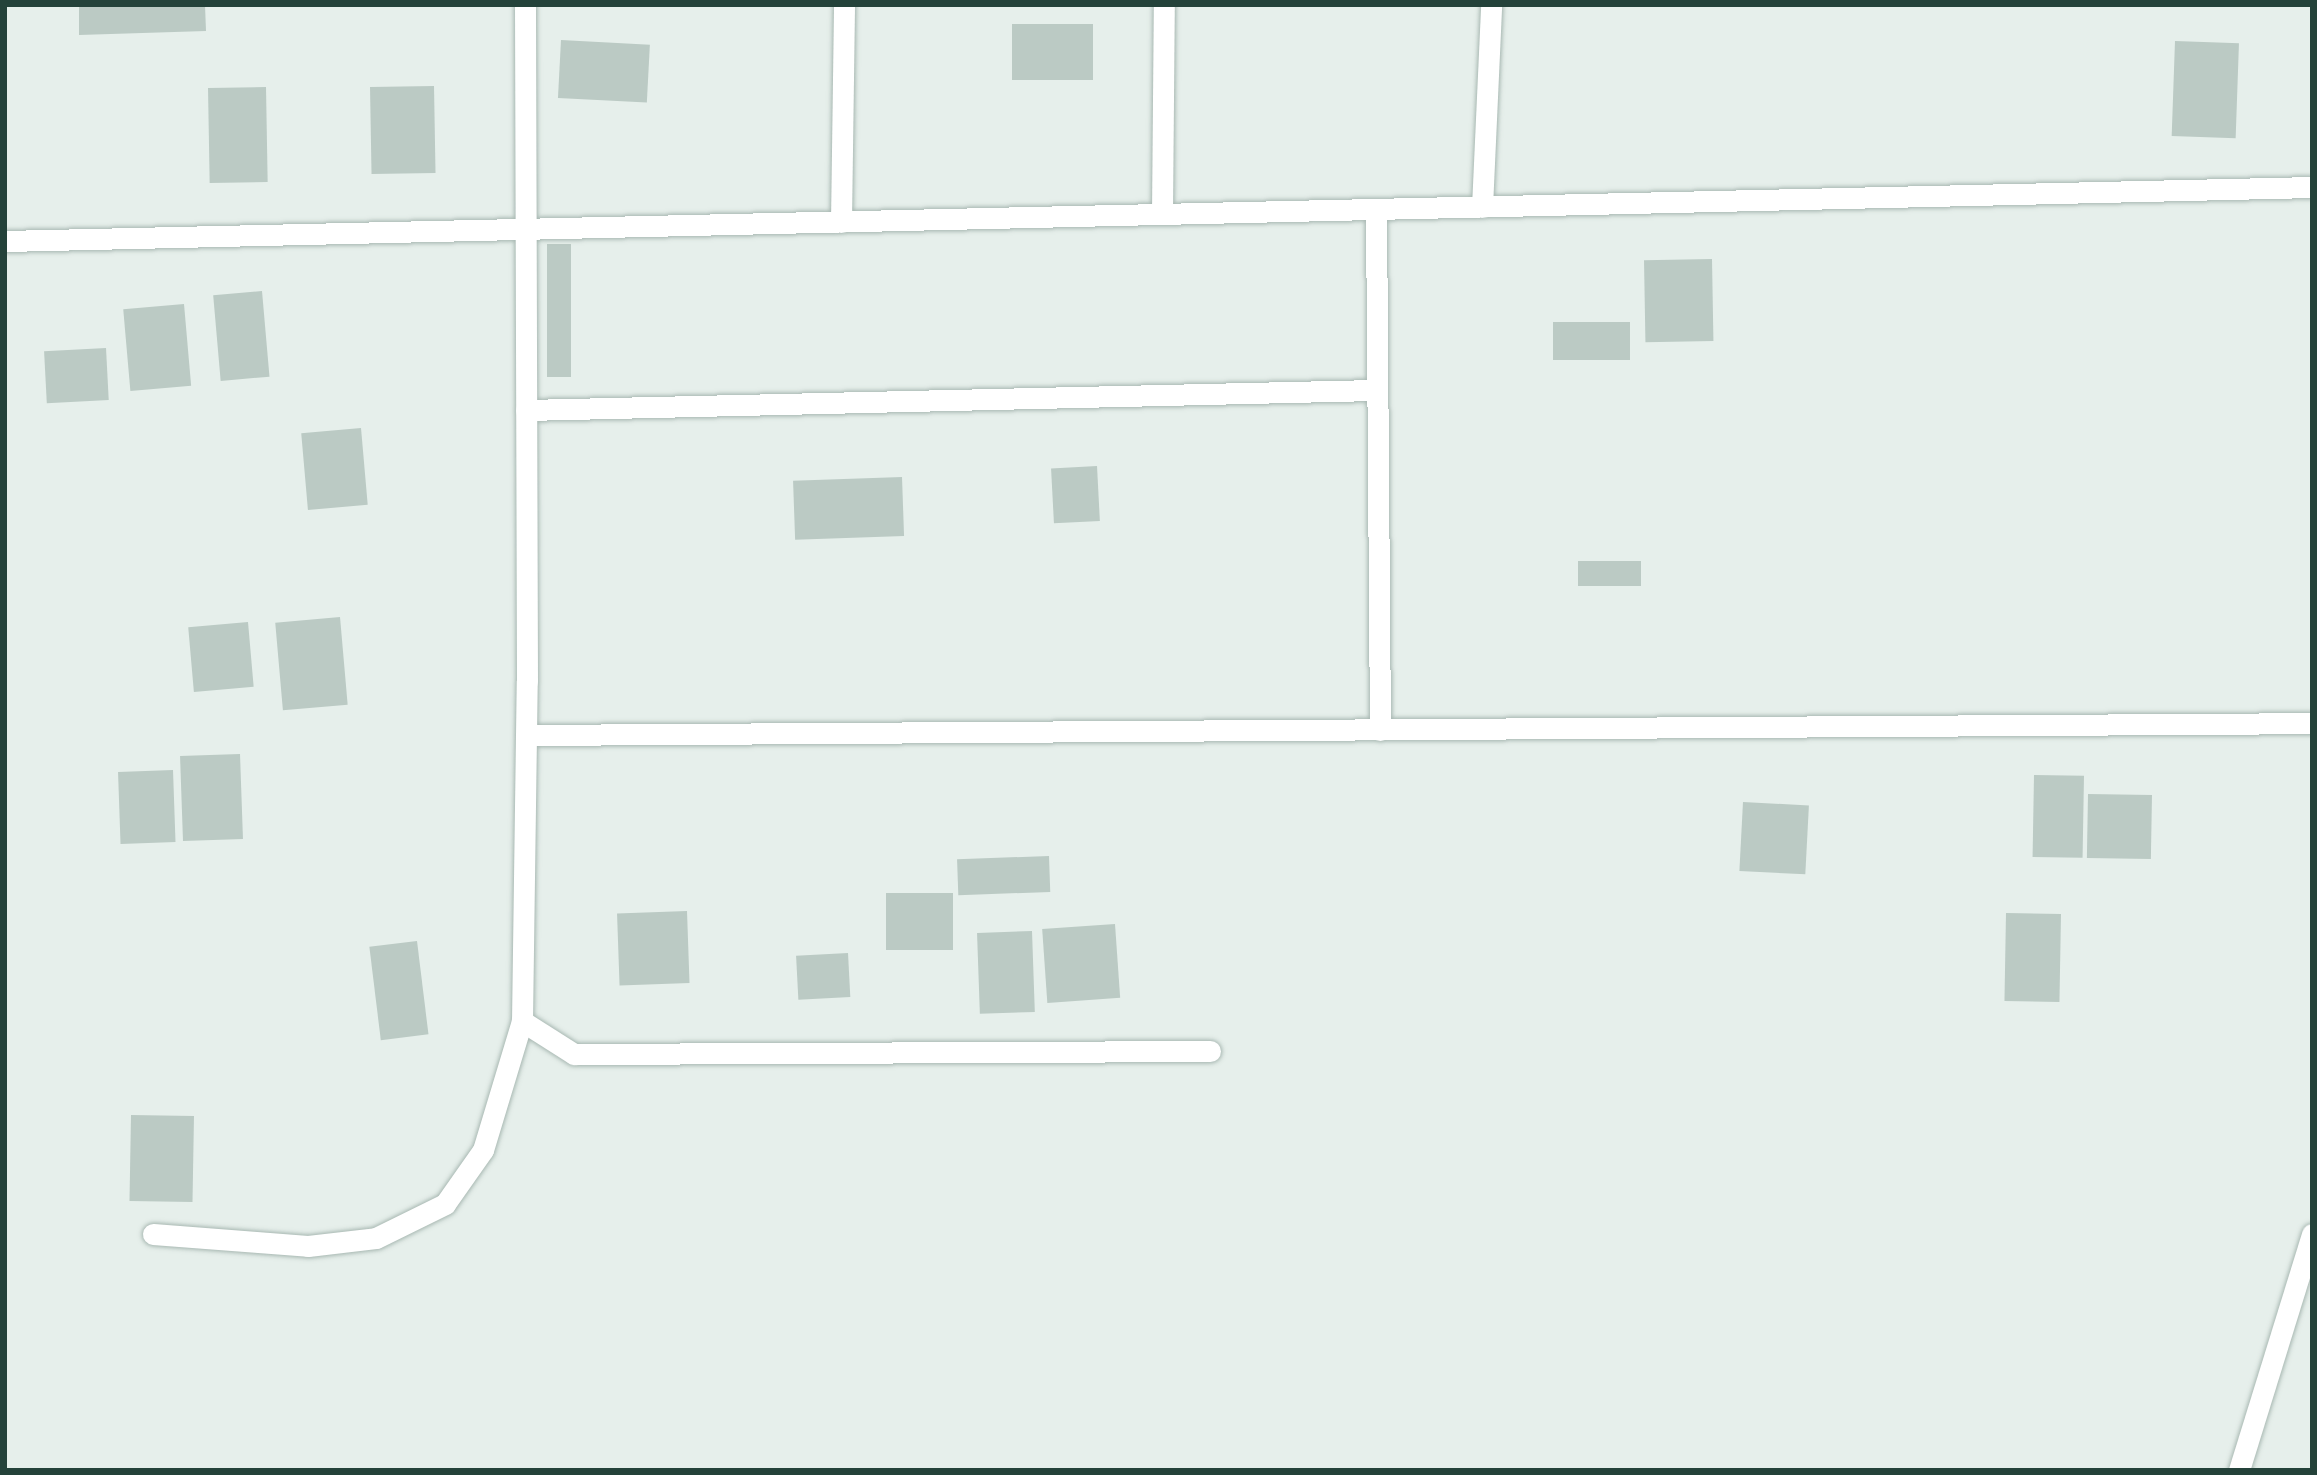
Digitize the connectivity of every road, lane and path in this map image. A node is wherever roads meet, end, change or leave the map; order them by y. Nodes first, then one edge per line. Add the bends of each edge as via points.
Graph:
1 (525, 5) edge
2 (844, 5) edge
3 (1164, 5) edge
4 (1491, 5) edge
5 (2312, 187) edge
6 (1482, 207) junction
7 (1376, 209) junction
8 (1163, 214) junction
9 (841, 222) junction
10 (526, 229) junction
11 (5, 241) edge
12 (1377, 390) junction
13 (526, 410) junction
14 (2312, 723) edge
15 (1380, 730) junction
16 (526, 735) junction
17 (522, 1021) junction
18 (1209, 1051) dead end
19 (153, 1234) dead end
20 (2312, 1234) edge
21 (2239, 1470) edge

1 - 10 street
2 - 9 street
3 - 8 street
4 - 6 street
5 - 6 street
6 - 7 street
7 - 8 street
7 - 12 street
8 - 9 street
9 - 10 street
10 - 11 street
10 - 13 street
12 - 13 street
12 - 15 street
13 - 16 street
14 - 15 street
15 - 16 street
16 - 17 street
17 - 18 street via 574,1054
17 - 19 street via 483,1150 445,1203 376,1238 308,1246
20 - 21 street

